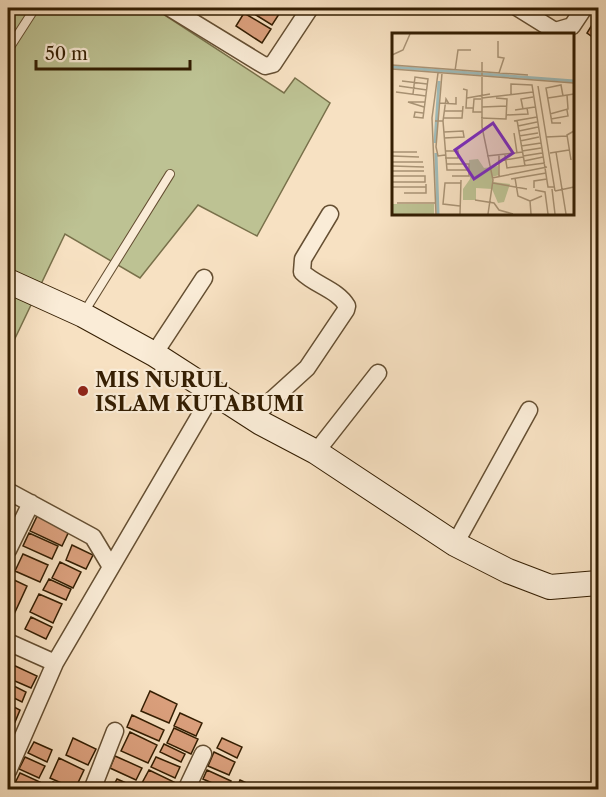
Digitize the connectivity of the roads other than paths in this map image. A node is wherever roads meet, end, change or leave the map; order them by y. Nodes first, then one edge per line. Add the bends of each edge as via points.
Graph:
1 (35, 8) edge
2 (174, 8) edge
3 (310, 8) edge
4 (518, 8) edge
5 (584, 8) edge
6 (8, 50) edge
7 (170, 174) dead end
8 (330, 214) dead end
9 (204, 278) dead end
10 (8, 281) edge
11 (83, 315) junction
12 (154, 354) junction
13 (378, 373) dead end
14 (213, 393) junction
15 (529, 410) dead end
16 (252, 418) junction
17 (316, 452) junction
18 (8, 491) edge
19 (31, 503) junction
20 (455, 544) junction
21 (8, 550) edge
22 (111, 567) junction
23 (598, 583) edge
24 (8, 642) edge
25 (55, 663) junction
26 (115, 731) dead end
27 (203, 754) dead end
28 (8, 771) edge
29 (92, 789) edge
30 (186, 789) edge

1 - 6 lane
2 - 3 street via 266,66 273,64
4 - 5 street via 555,31 572,26
7 - 11 lane
8 - 16 street via 303,259 302,272 341,298 346,310 307,368
9 - 12 street
10 - 11 street
11 - 12 street
12 - 14 street
13 - 17 street
14 - 16 street
14 - 22 street
15 - 20 street
16 - 17 street
17 - 20 street
18 - 19 street
19 - 21 street
19 - 22 street via 93,537
20 - 23 street via 550,587
22 - 25 street
24 - 25 street
25 - 28 street
26 - 29 street
27 - 30 street

